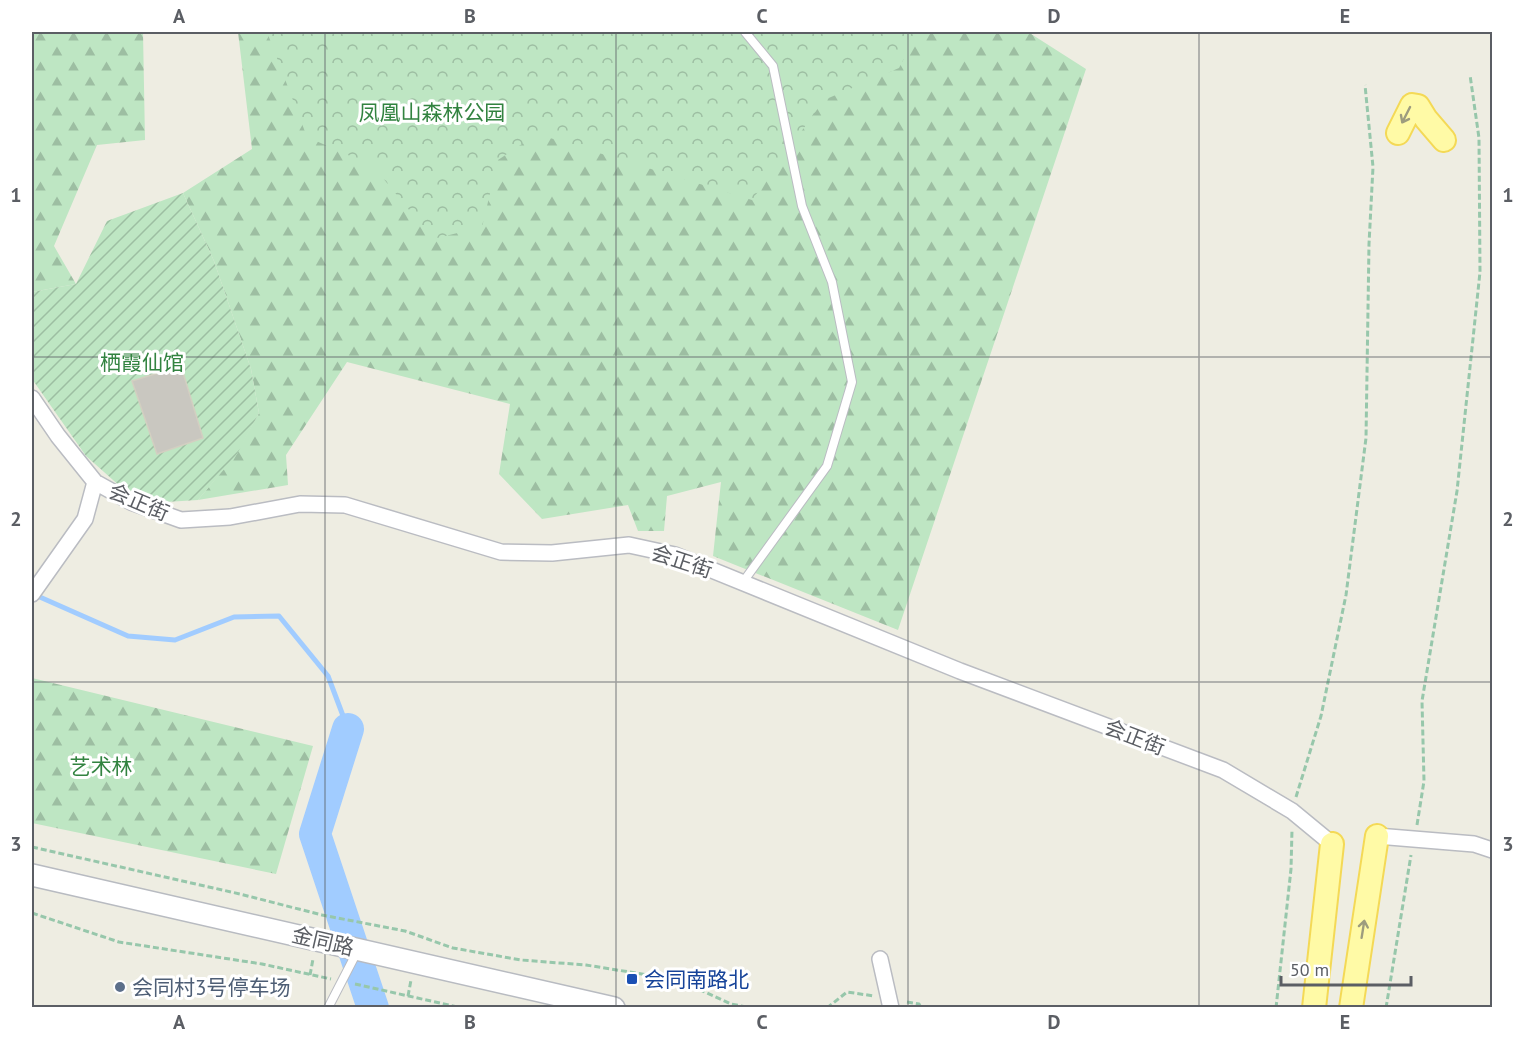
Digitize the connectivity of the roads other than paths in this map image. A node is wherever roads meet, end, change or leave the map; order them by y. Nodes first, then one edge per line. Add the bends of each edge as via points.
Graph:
1 (745, 32) edge
2 (1398, 133) dead end
3 (1444, 140) dead end
4 (32, 398) edge
5 (95, 482) junction
6 (743, 582) junction
7 (32, 594) edge
8 (1377, 836) joint
9 (1332, 844) joint
10 (1492, 850) edge
11 (32, 875) edge
12 (359, 949) junction
13 (880, 959) dead end
14 (1316, 1002) edge
15 (328, 1008) edge
16 (614, 1008) edge
17 (891, 1008) edge
18 (1351, 1008) edge

1 - 6 lane via 773,66 802,206 832,282 852,382 827,466
3 -> 2 main road via 1418,106 1412,105
4 - 5 street, 会正街
5 - 6 street, 会正街 via 131,502 181,520 230,517 300,504 345,505 501,552 552,553 628,545 675,555
5 - 7 street via 85,519
6 - 9 street, 会正街 via 960,671 1223,770 1292,811
8 - 10 street via 1474,844
18 -> 8 main road
9 - 14 main road
11 - 12 street, 金同路
12 - 15 lane
12 - 16 street, 金同路
13 - 17 street

